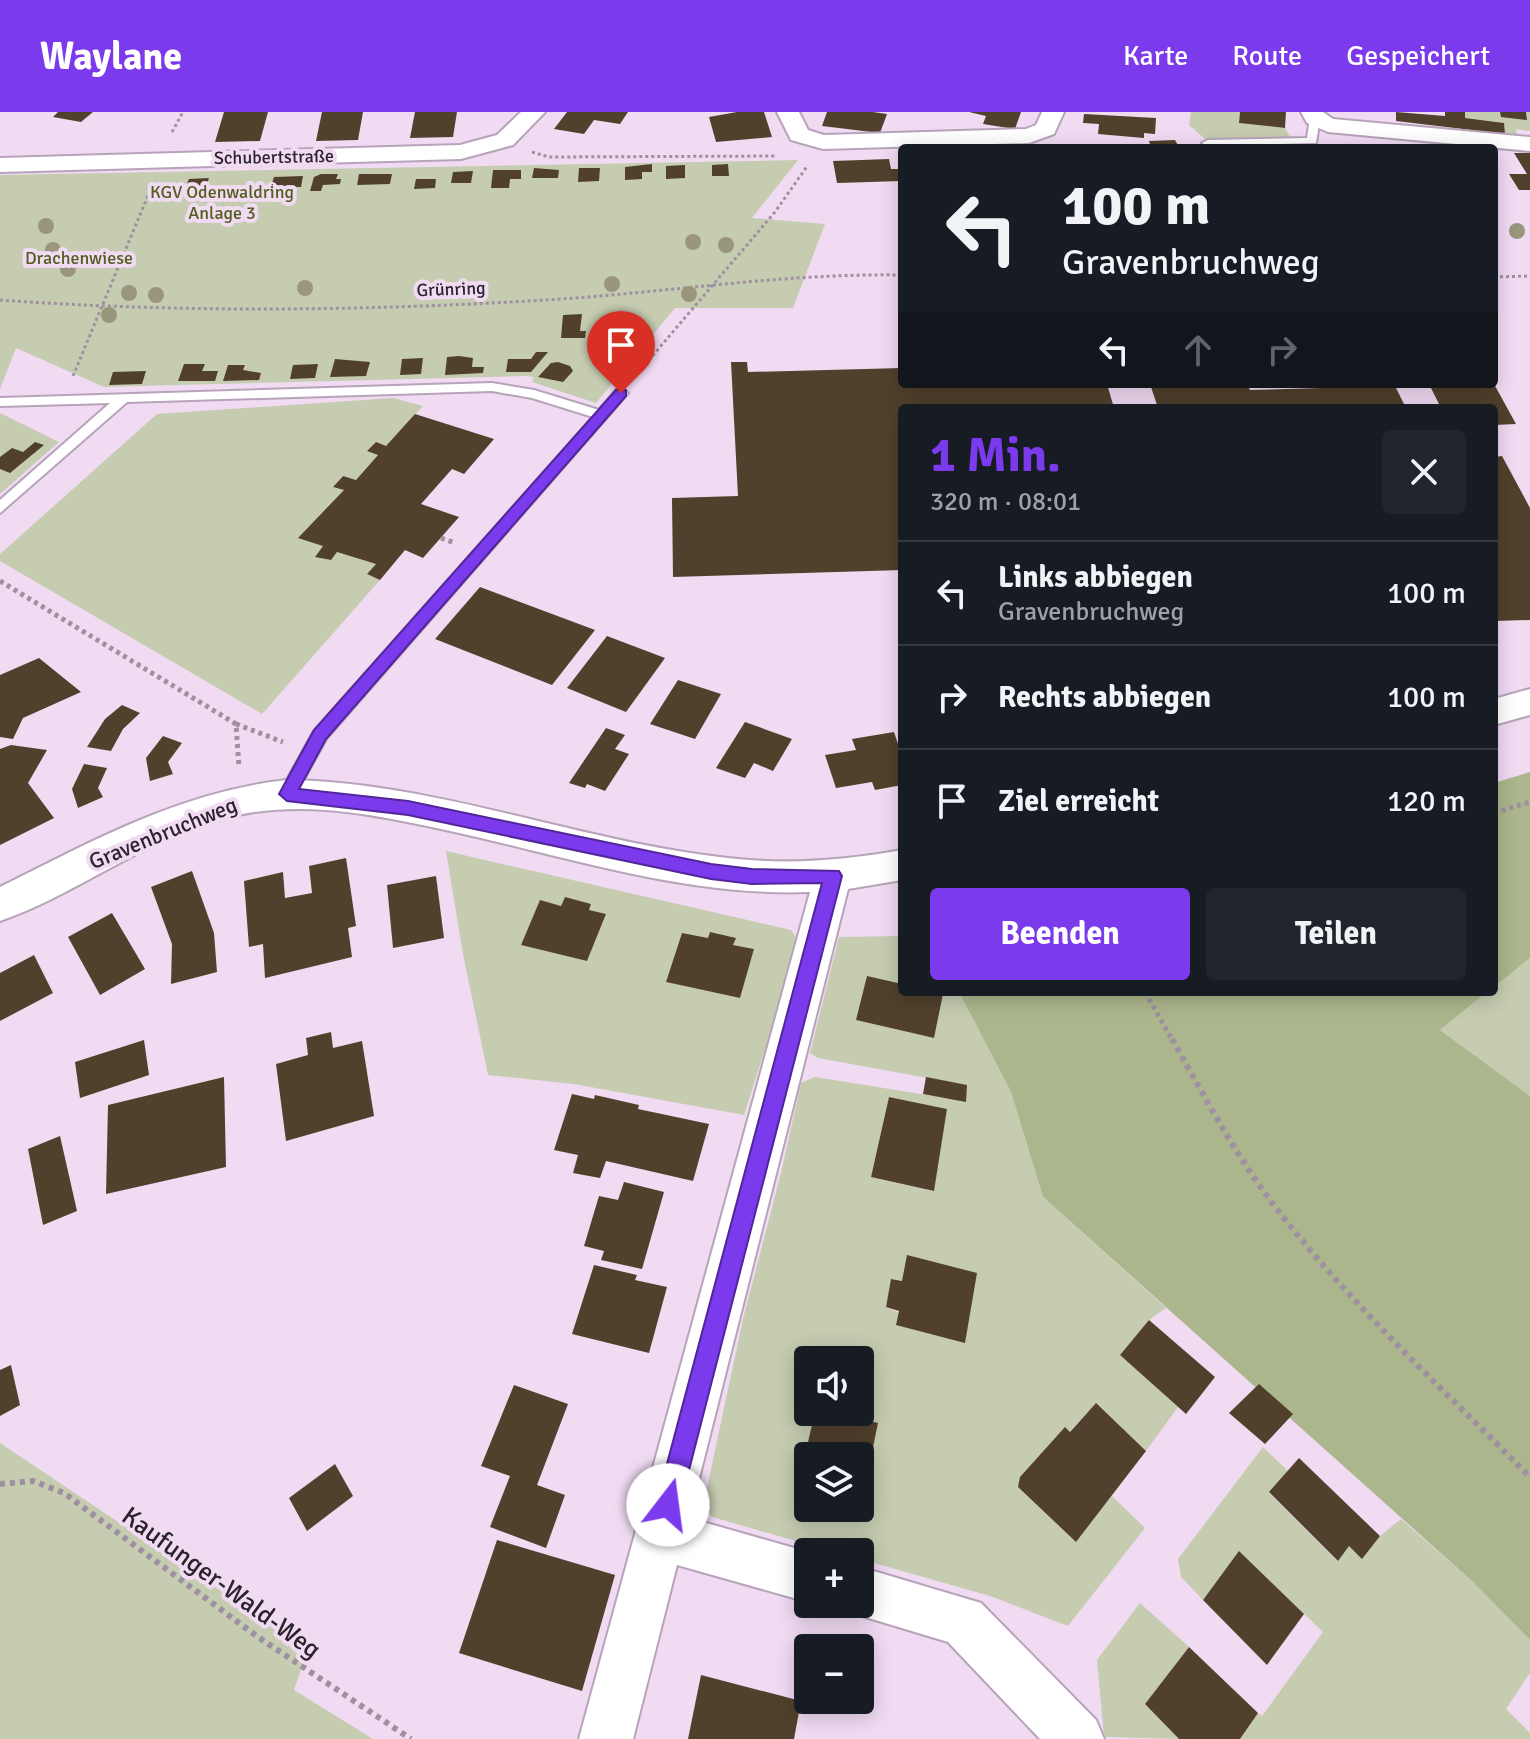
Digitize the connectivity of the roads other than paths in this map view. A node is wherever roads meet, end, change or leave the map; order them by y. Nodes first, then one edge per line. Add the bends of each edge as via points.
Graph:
1 (534, 112) edge
2 (788, 112) edge
3 (1053, 112) edge
4 (1313, 115) edge
5 (1208, 143) dead end
6 (1530, 144) edge
7 (0, 165) edge
8 (621, 393) road end
9 (124, 398) junction
10 (0, 402) edge
11 (602, 415) junction
12 (0, 508) edge
13 (1530, 702) edge
14 (1498, 711) edge
15 (287, 794) junction
16 (898, 866) edge
17 (833, 876) junction
18 (0, 905) edge
19 (660, 1535) junction
20 (794, 1573) edge
21 (874, 1596) edge
22 (606, 1739) edge
23 (1077, 1739) edge

1 - 7 street, Schubertstraße via 516,132 493,145 461,152
2 - 3 street via 799,135 819,148 1029,136 1046,129
4 - 5 lane via 1312,141
4 - 6 street via 1328,125
8 - 11 lane
9 - 10 lane
9 - 11 lane via 492,387
9 - 12 lane
11 - 15 lane via 320,735
13 - 14 street
15 - 17 street, Gravenbruchweg via 408,808 711,872
15 - 18 street, Gravenbruchweg via 242,800 182,820
16 - 17 street, Gravenbruchweg
17 - 19 street
19 - 20 street
19 - 22 street
21 - 23 street via 963,1621

